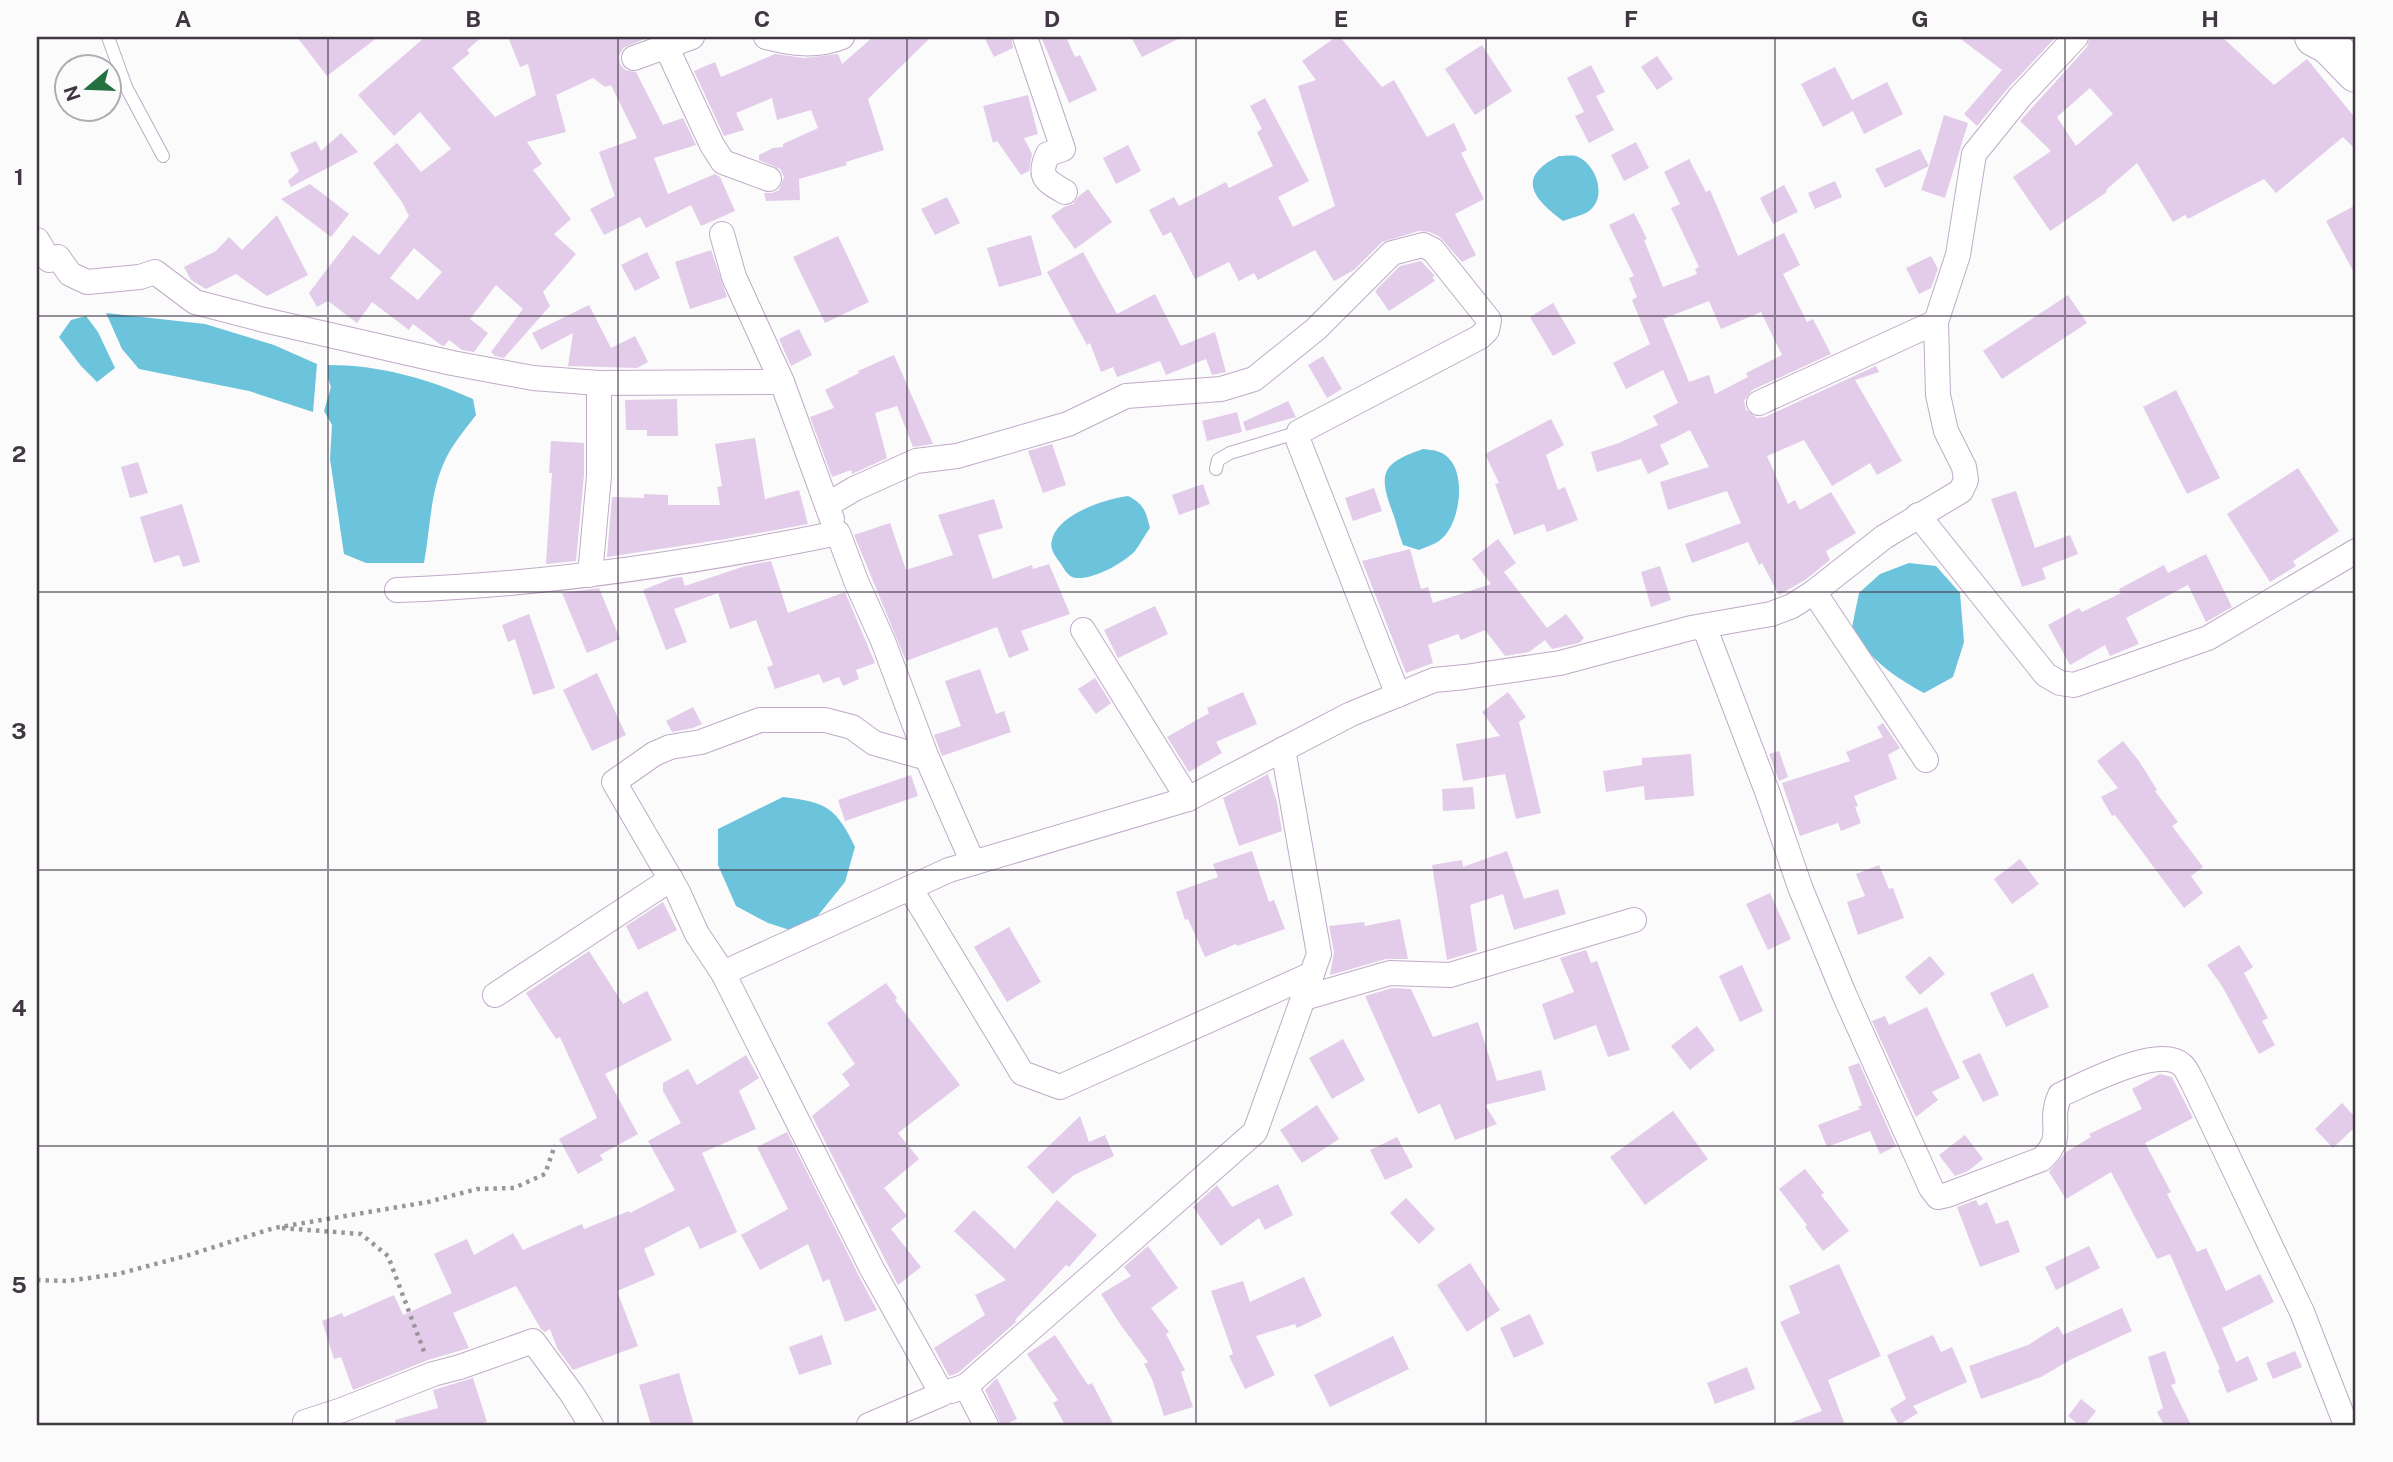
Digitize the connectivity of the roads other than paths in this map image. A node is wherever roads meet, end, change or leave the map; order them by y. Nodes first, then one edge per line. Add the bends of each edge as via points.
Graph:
1 (107, 37) edge
2 (692, 37) edge
3 (766, 37) edge
4 (842, 37) edge
5 (1025, 37) edge
6 (2076, 37) edge
7 (2315, 37) edge
8 (666, 47) junction
9 (634, 58) dead end
10 (2356, 73) edge
11 (163, 156) dead end
12 (769, 179) dead end
13 (1065, 192) dead end
14 (722, 234) dead end
15 (37, 240) edge
16 (1936, 322) junction
17 (782, 382) junction
18 (599, 383) junction
19 (1759, 403) dead end
20 (1299, 432) junction
21 (1216, 469) dead end
22 (827, 505) junction
23 (1918, 515) junction
24 (838, 533) junction
25 (2356, 551) edge
26 (590, 575) junction
27 (397, 590) dead end
28 (1814, 592) junction
29 (1704, 626) junction
30 (1083, 630) dead end
31 (1398, 695) junction
32 (1283, 749) junction
33 (927, 758) junction
34 (1926, 760) dead end
35 (1188, 799) junction
36 (973, 863) junction
37 (671, 879) junction
38 (910, 888) junction
39 (1634, 920) dead end
40 (723, 973) junction
41 (1312, 974) junction
42 (495, 995) dead end
43 (1304, 998) junction
44 (966, 1387) junction
45 (942, 1394) junction
46 (305, 1422) dead end
47 (591, 1425) edge
48 (869, 1425) edge
49 (986, 1425) edge
50 (2346, 1425) edge

1 - 11 lane via 126,87
2 - 8 street
3 - 4 street via 794,44
5 - 13 street via 1063,149 1048,154 1043,174
6 - 16 street via 1973,154 1958,255
7 - 10 highway
8 - 9 street
8 - 12 street via 723,162
14 - 17 street via 734,277
15 - 18 street via 49,260 58,257 70,274 87,282 155,272 195,302 264,320 452,363 533,378
16 - 19 street
16 - 23 street via 1938,395 1946,431 1966,480 1961,491
17 - 18 street
17 - 22 street
18 - 26 street via 599,476
20 - 21 lane via 1230,453 1218,460
20 - 22 street via 1487,330 1489,320 1433,250 1423,245 1392,253 1316,329 1254,379 1221,389 1126,396 1068,424 957,456 916,461
20 - 31 street via 1300,448
22 - 24 street
23 - 25 street via 2046,675 2074,685 2208,639
23 - 28 street
24 - 26 street
24 - 33 street
26 - 27 street
28 - 29 street via 1771,614
28 - 34 street
29 - 31 street via 1560,663 1434,680
29 - 50 street via 1800,887 1938,1197 2042,1159 2054,1148 2054,1109 2060,1095 2147,1059 2171,1059 2182,1065 2302,1312
30 - 35 street
31 - 32 street via 1351,713
32 - 35 street
32 - 41 street via 1319,954
33 - 36 street
33 - 37 street via 874,743 852,727 825,720 781,719 760,720 654,754 614,782
35 - 36 street
36 - 38 street
37 - 40 street
37 - 42 street
38 - 40 street
38 - 41 street via 1022,1073 1060,1087
39 - 43 street via 1450,975 1390,973
40 - 45 street via 872,1269
41 - 43 street
43 - 44 street via 1255,1132
44 - 45 street
44 - 49 street
45 - 48 street
46 - 47 street via 533,1340

